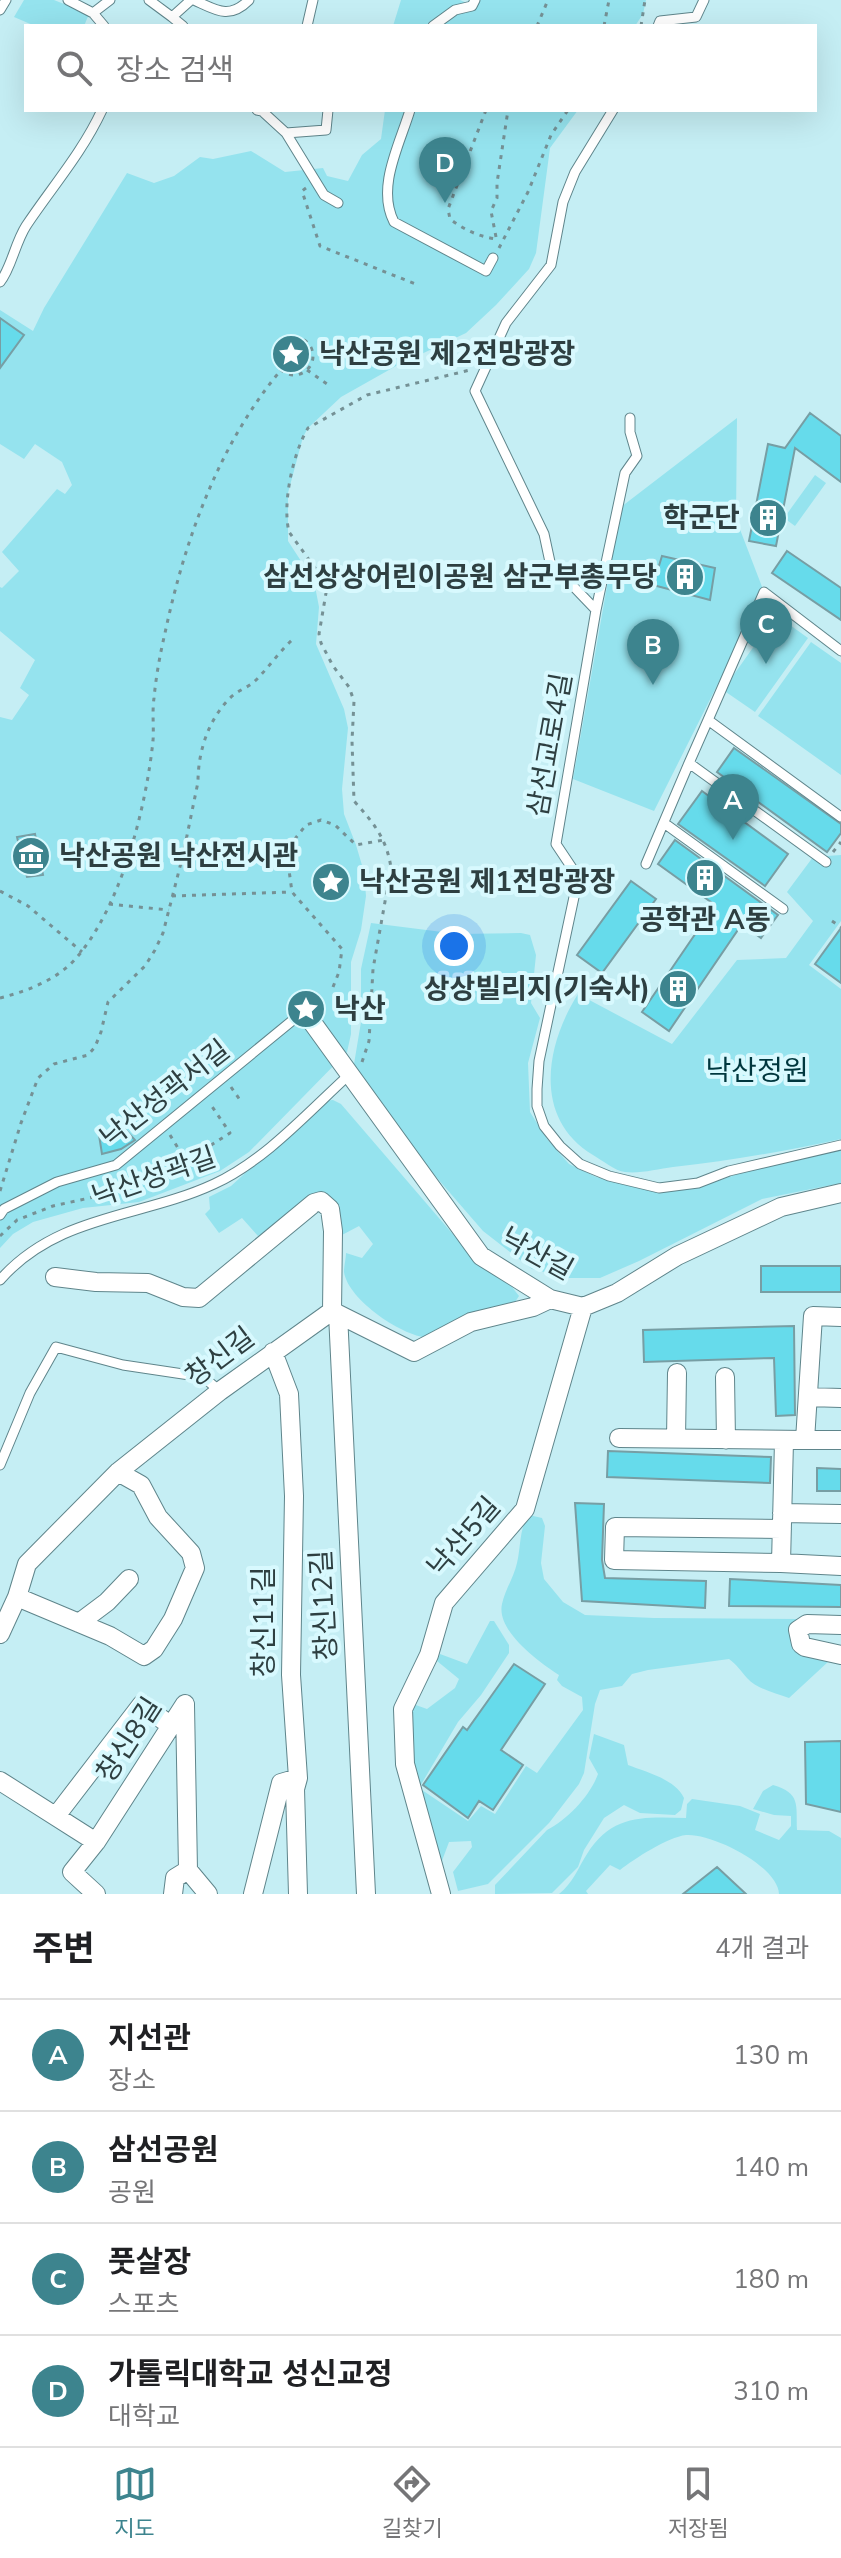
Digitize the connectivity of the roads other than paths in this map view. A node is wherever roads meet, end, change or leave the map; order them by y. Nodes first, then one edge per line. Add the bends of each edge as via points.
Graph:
1 (6, 0) edge
2 (68, 0) edge
3 (110, 0) edge
4 (149, 0) edge
5 (192, 0) edge
6 (249, 0) edge
7 (313, 0) edge
8 (475, 0) edge
9 (704, 0) edge
10 (0, 10) edge
11 (93, 13) junction
12 (172, 17) junction
13 (102, 24) edge
14 (181, 24) edge
15 (307, 24) edge
16 (436, 24) edge
17 (659, 24) edge
18 (101, 112) edge
19 (262, 112) edge
20 (328, 112) edge
21 (409, 112) edge
22 (612, 112) edge
23 (286, 133) junction
24 (338, 203) dead end
25 (493, 258) dead end
26 (0, 282) edge
27 (630, 418) dead end
28 (596, 610) junction
29 (841, 651) edge
30 (708, 720) junction
31 (689, 763) junction
32 (841, 803) edge
33 (838, 815) edge
34 (664, 823) junction
35 (826, 862) dead end
36 (646, 864) dead end
37 (783, 909) dead end
38 (304, 1011) joint
39 (351, 1073) junction
40 (841, 1145) edge
41 (841, 1193) edge
42 (0, 1215) edge
43 (55, 1277) dead end
44 (0, 1280) edge
45 (550, 1299) junction
46 (583, 1307) junction
47 (335, 1312) junction
48 (841, 1317) edge
49 (273, 1352) junction
50 (677, 1373) dead end
51 (725, 1377) dead end
52 (220, 1391) junction
53 (808, 1397) junction
54 (841, 1398) edge
55 (619, 1438) dead end
56 (676, 1439) junction
57 (726, 1440) junction
58 (805, 1440) junction
59 (841, 1440) edge
60 (784, 1441) junction
61 (0, 1465) edge
62 (118, 1472) junction
63 (841, 1514) edge
64 (782, 1521) junction
65 (781, 1563) junction
66 (841, 1566) edge
67 (129, 1579) dead end
68 (17, 1597) junction
69 (79, 1623) junction
70 (841, 1625) edge
71 (0, 1634) edge
72 (841, 1655) edge
73 (163, 1720) dead end
74 (298, 1778) junction
75 (0, 1781) edge
76 (56, 1816) junction
77 (96, 1842) junction
78 (188, 1870) junction
79 (96, 1894) edge
80 (173, 1894) edge
81 (208, 1894) edge
82 (253, 1894) edge
83 (298, 1894) edge
84 (366, 1894) edge
85 (441, 1894) edge

1 - 10 lane
2 - 11 lane
3 - 11 lane
4 - 12 lane
5 - 6 lane via 221,13
5 - 12 lane
7 - 15 lane
8 - 16 lane
9 - 17 lane via 696,17
11 - 13 lane
12 - 14 lane
18 - 26 lane via 24,229
19 - 23 lane
20 - 23 lane via 326,130
21 - 25 lane via 388,183 394,222 486,271
22 - 28 lane via 563,202 551,265 506,323 475,391 544,534 550,562
23 - 24 lane via 324,195
27 - 28 lane, 삼선교로4길 via 637,456 625,473
28 - 40 lane, 삼선교로4길 via 556,844 577,883 539,1061 537,1106 544,1126 580,1164 659,1188 698,1183
29 - 30 lane via 764,592
30 - 31 lane
30 - 33 lane
31 - 34 lane
31 - 35 lane
32 - 33 lane
34 - 36 lane
34 - 37 lane
38 - 39 street, 낙산길
38 - 42 lane, 낙산성곽서길 via 116,1165 57,1182
39 - 44 lane, 낙산성곽길 via 255,1162 164,1203 80,1226 18,1260
39 - 45 street, 낙산길 via 481,1256
41 - 46 street, 낙산길 via 781,1207
43 - 47 street, 창신12길 via 148,1283 199,1298 321,1201 330,1209 333,1231
45 - 46 street, 낙산길
45 - 47 street via 471,1322 414,1352
46 - 85 street, 낙산5길 via 525,1509 444,1603 429,1655 403,1709 405,1764
47 - 49 street, 창신길
47 - 84 street, 창신12길
48 - 53 street via 813,1316
49 - 52 street, 창신길
49 - 74 street, 창신11길 via 289,1394 294,1496 291,1675
50 - 56 street
51 - 57 street
52 - 61 lane via 203,1377 123,1365 56,1347
52 - 62 street, 창신길
53 - 54 street
53 - 58 street
55 - 56 street
56 - 57 street
57 - 60 street
58 - 59 street
58 - 60 street
60 - 64 street
62 - 68 street, 창신길 via 27,1564
62 - 69 street via 146,1491 158,1517 191,1553 194,1576 173,1619 144,1656
63 - 64 street
64 - 65 street
64 - 65 street via 615,1527 614,1560
65 - 66 street
67 - 69 street
68 - 69 street
68 - 71 street, 창신길
70 - 72 street via 807,1624 798,1630 805,1647
73 - 76 street via 142,1704
74 - 82 street via 281,1783
74 - 83 street, 창신11길
75 - 76 street
76 - 77 street
77 - 78 street, 창신8길 via 185,1704
77 - 79 street, 창신8길 via 72,1872
78 - 80 street via 175,1878
78 - 81 street

